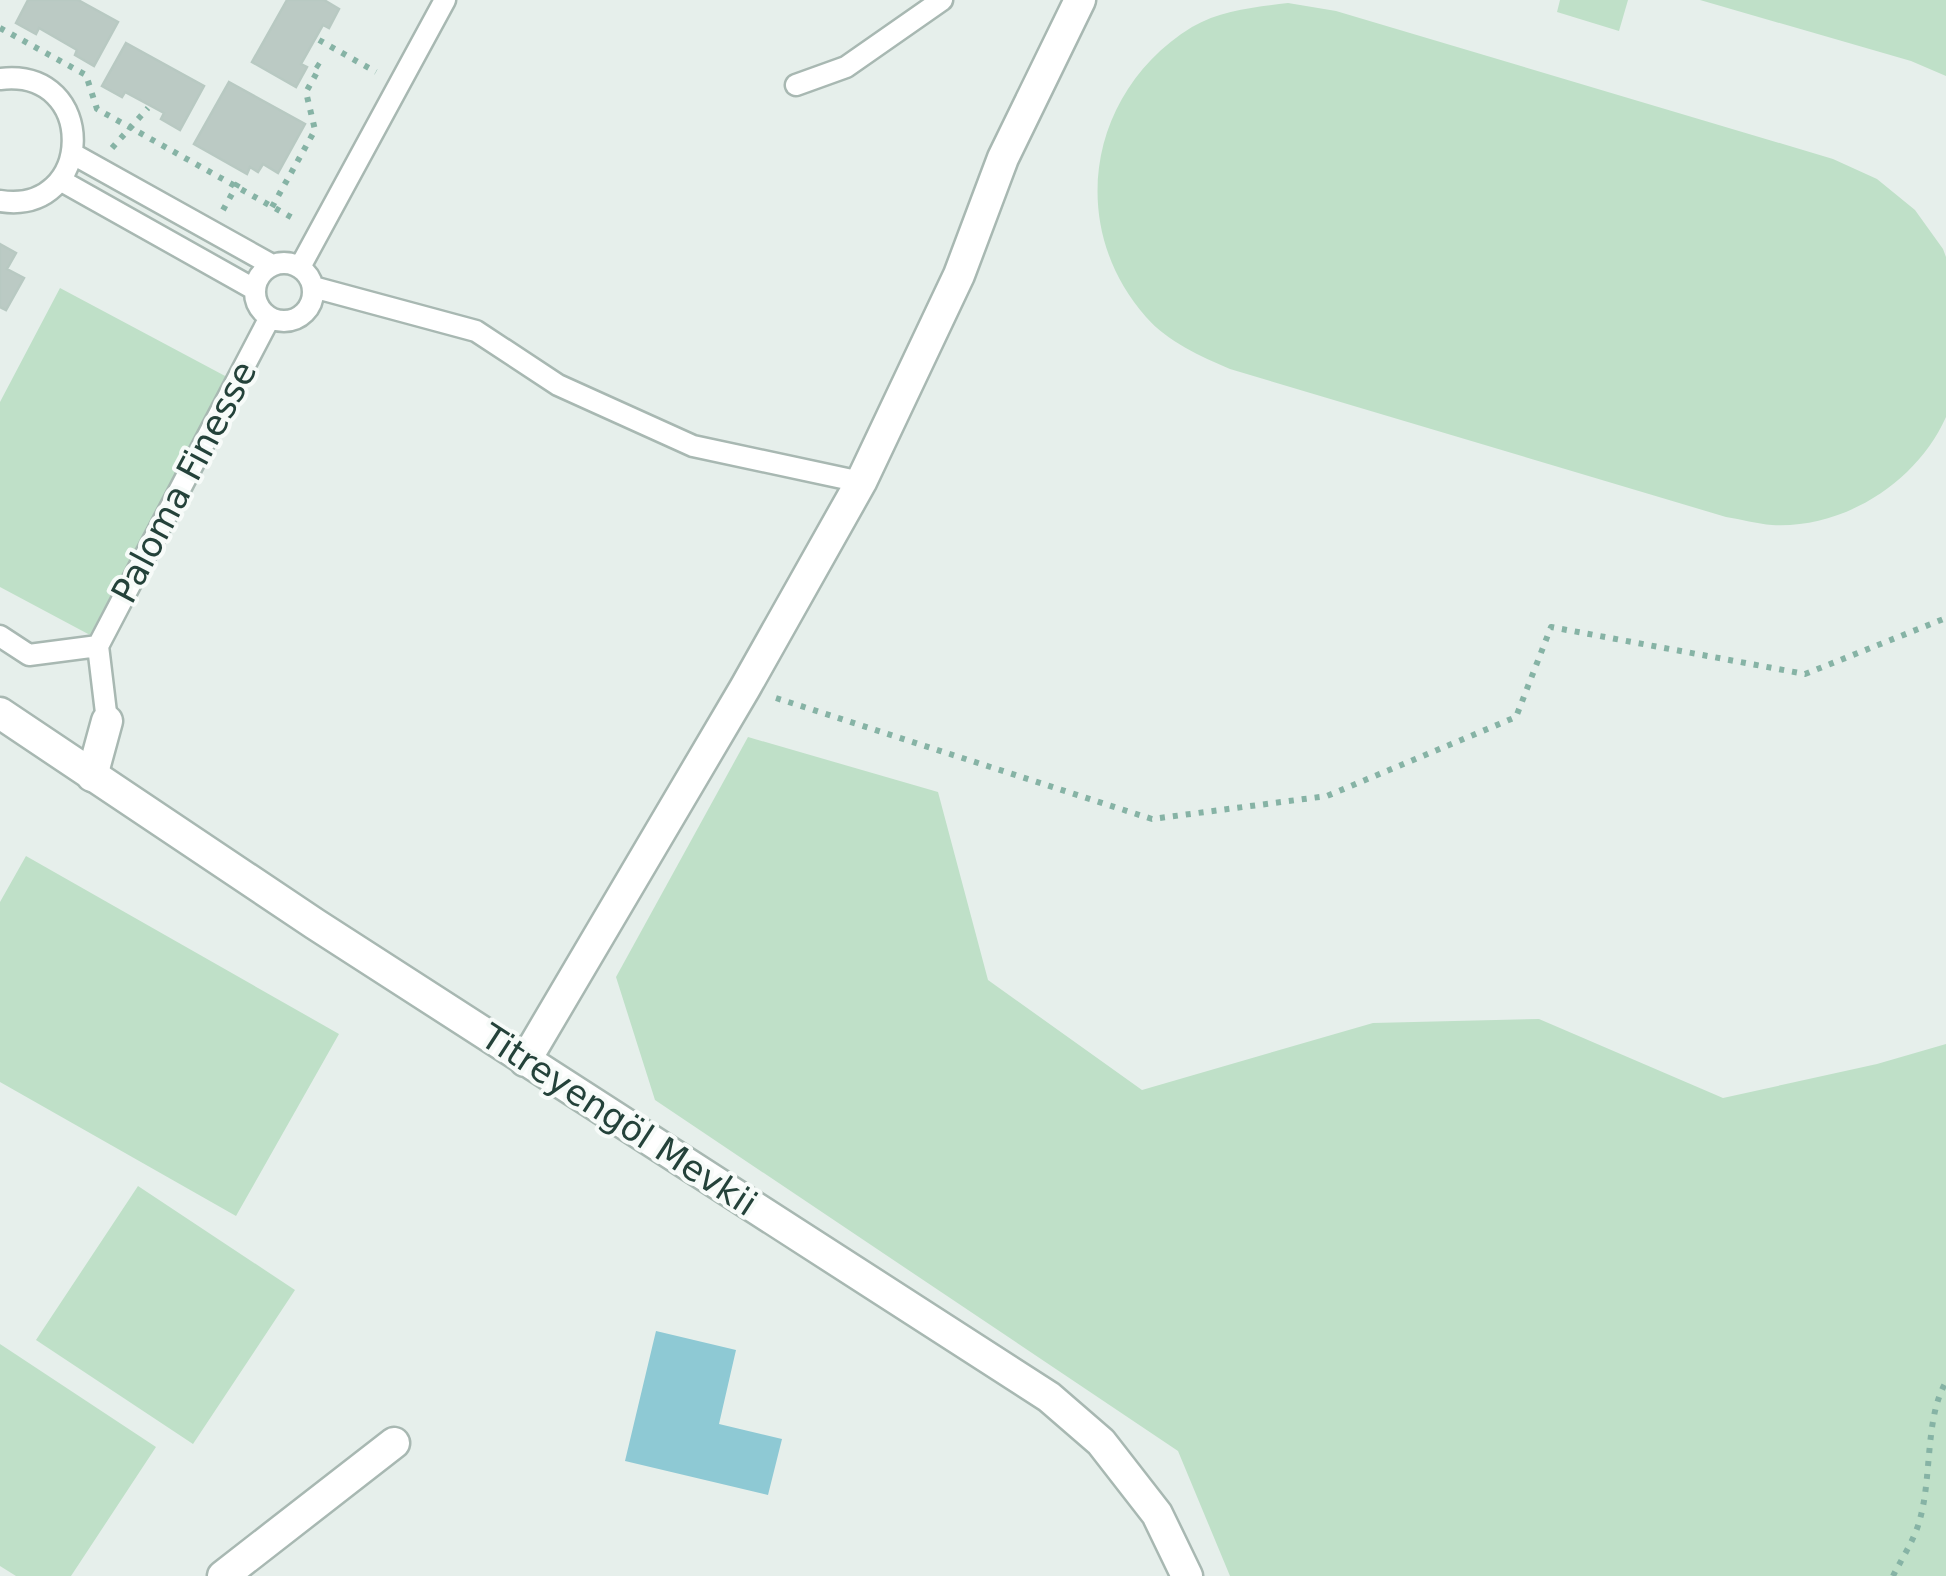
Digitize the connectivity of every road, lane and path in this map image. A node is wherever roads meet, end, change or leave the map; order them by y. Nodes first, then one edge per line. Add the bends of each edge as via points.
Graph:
1 (445, 0) edge
2 (942, 0) edge
3 (1080, 0) edge
4 (0, 28) edge
5 (319, 40) dead end
6 (309, 60) dead end
7 (0, 79) edge
8 (399, 84) junction
9 (796, 85) dead end
10 (148, 108) dead end
11 (131, 128) junction
12 (73, 154) junction
13 (96, 167) junction
14 (242, 176) dead end
15 (60, 180) junction
16 (236, 186) junction
17 (0, 202) edge
18 (272, 207) junction
19 (211, 231) junction
20 (319, 233) junction
21 (272, 265) junction
22 (300, 267) junction
23 (313, 287) junction
24 (254, 288) junction
25 (269, 319) junction
26 (861, 482) junction
27 (1946, 618) edge
28 (0, 636) edge
29 (98, 646) junction
30 (745, 688) junction
31 (0, 713) edge
32 (107, 721) joint
33 (92, 776) junction
34 (525, 1061) junction
35 (1946, 1382) edge
36 (394, 1443) dead end
37 (223, 1576) edge
38 (1187, 1576) edge
39 (1893, 1576) edge

1 - 8 lane
2 - 9 lane via 846,67
3 - 26 street
4 - 11 path via 86,75 96,108
5 - 8 path
6 - 18 path via 320,67 306,92 316,130
7 - 12 lane via 34,81 62,102 72,122
8 - 20 lane
10 - 11 path
11 - 13 path
11 - 16 path
12 - 13 lane
12 - 15 lane
13 - 19 lane
14 - 16 path
15 - 17 lane via 43,195
15 - 24 lane
16 - 18 path
16 - 19 path
18 - 20 path
19 - 21 lane
20 - 22 lane
21 - 22 lane
21 - 24 lane
22 - 23 lane
23 - 25 lane, Paloma Finesse via 311,305 298,319
23 - 26 lane via 476,331 558,386 693,446
24 - 25 lane, Paloma Finesse via 258,308
25 - 29 lane, Paloma Finesse
26 - 30 street
27 - 30 path via 1805,674 1551,627 1516,717 1327,796 1152,819
28 - 29 lane, Paloma Finesse via 29,655
29 - 32 lane, Paloma Finesse
30 - 34 street
31 - 33 street, Titreyengöl Mevkii
32 - 33 street
33 - 34 street, Titreyengöl Mevkii
34 - 38 street, Titreyengöl Mevkii via 1049,1396 1101,1442 1135,1485
35 - 39 path via 1935,1400 1920,1522
36 - 37 street

